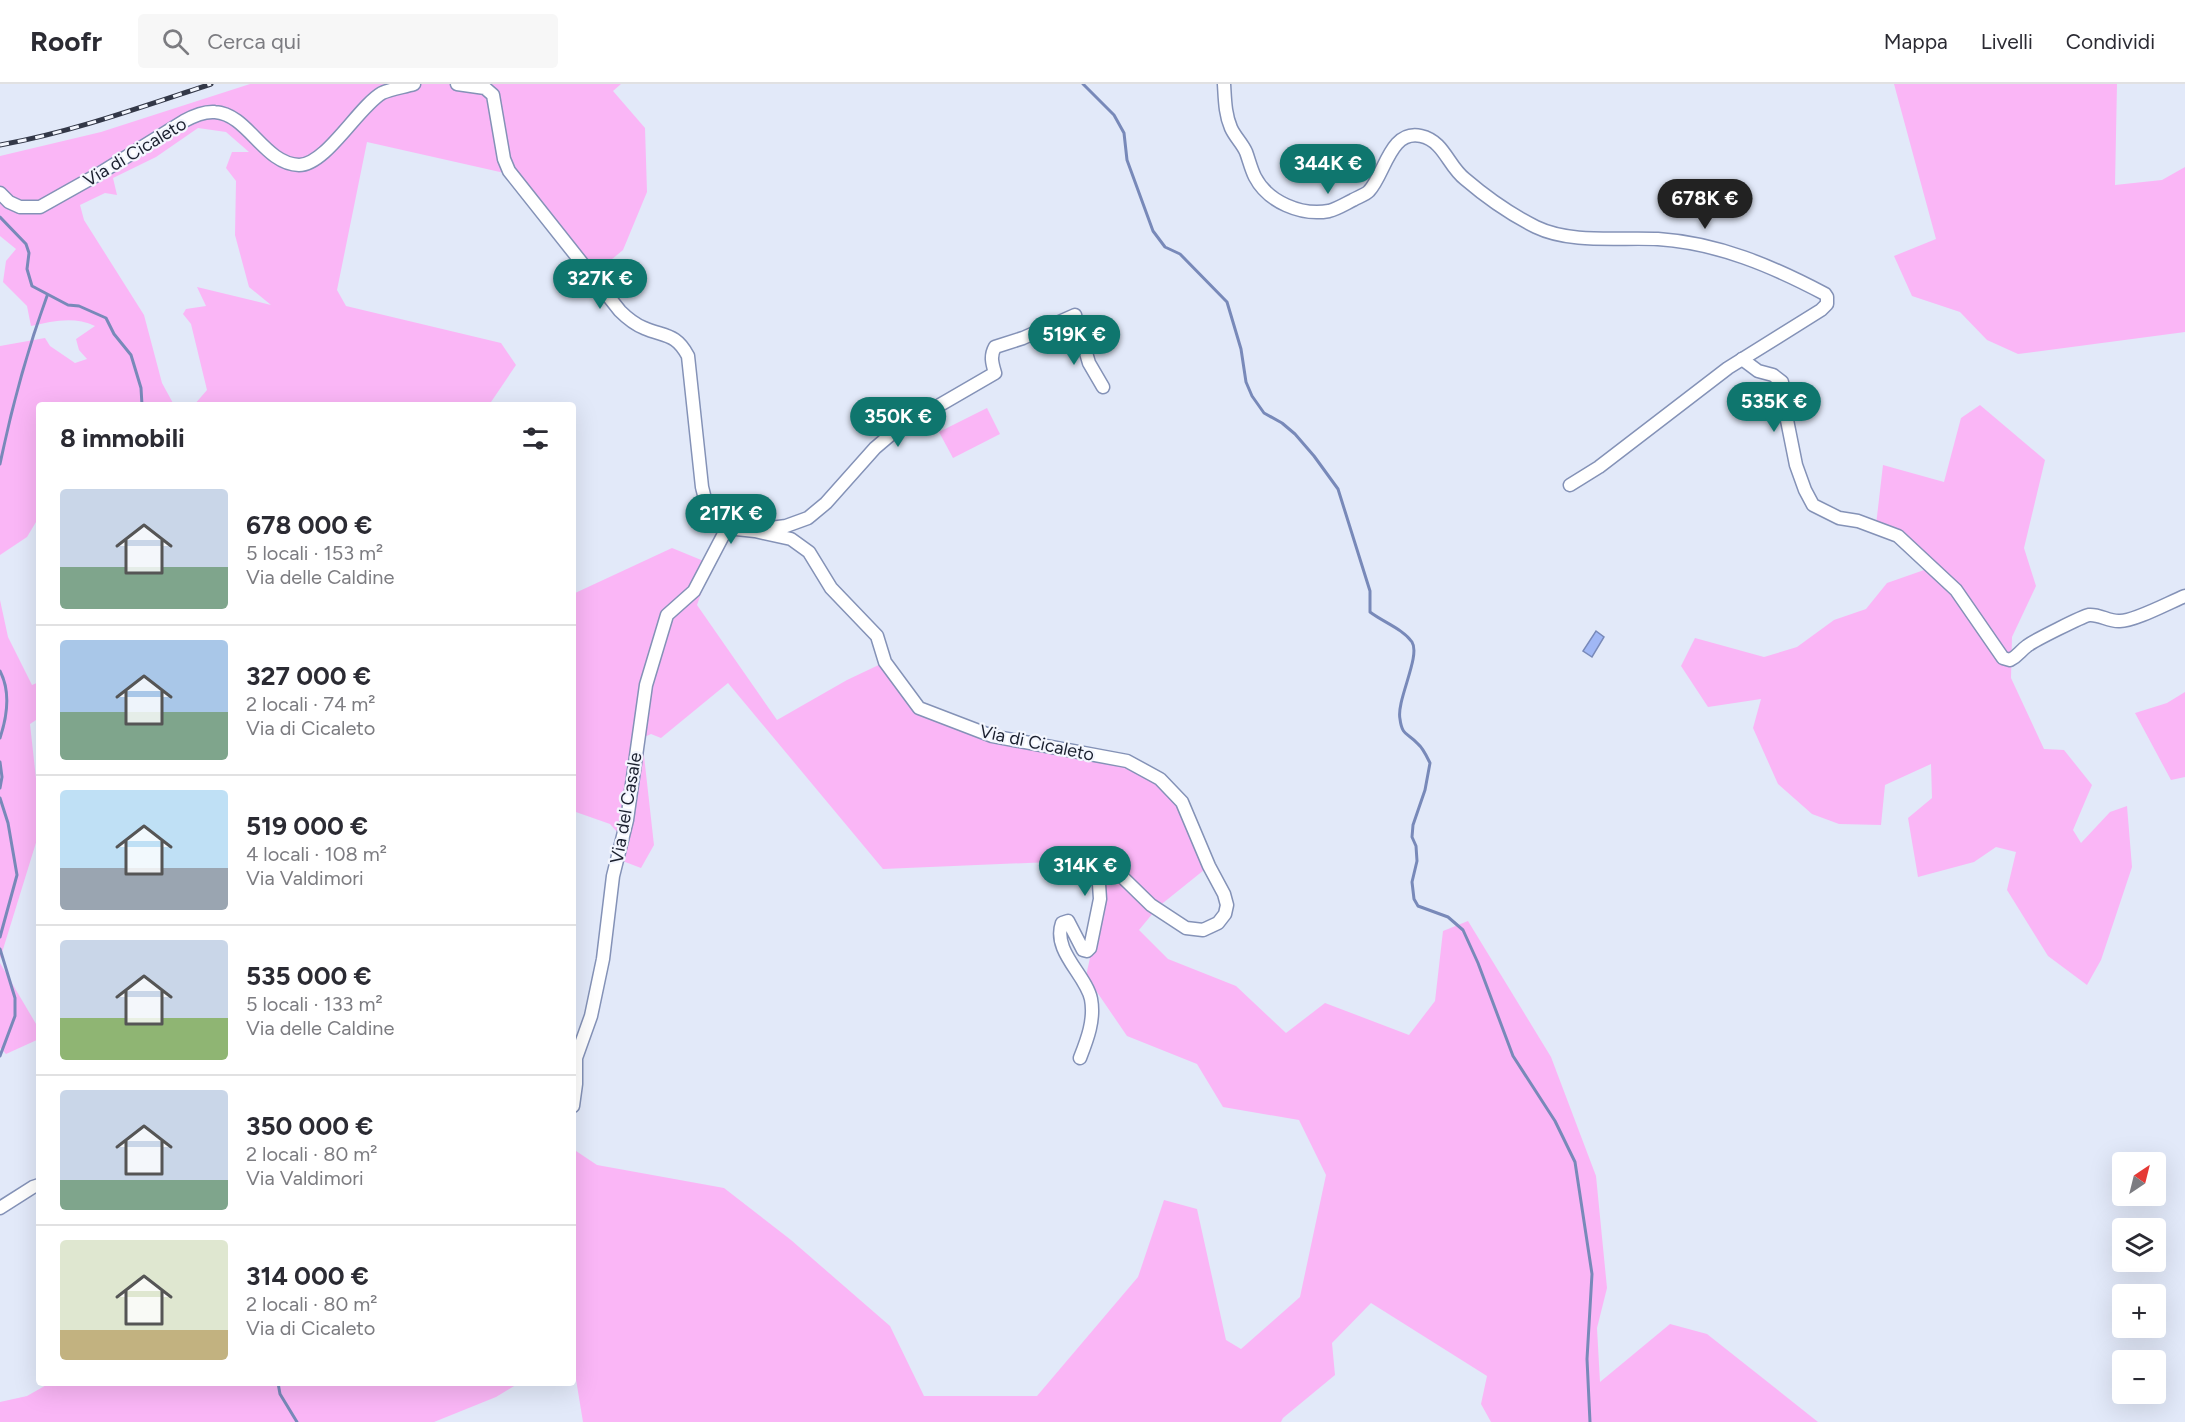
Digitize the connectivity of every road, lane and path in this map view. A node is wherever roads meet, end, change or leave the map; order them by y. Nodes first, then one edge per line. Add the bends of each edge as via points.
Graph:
1 (414, 84) edge
2 (457, 84) edge
3 (1224, 84) edge
4 (0, 193) edge
5 (1742, 359) junction
6 (1103, 387) dead end
7 (1570, 485) dead end
8 (727, 528) junction
9 (755, 531) junction
10 (2185, 596) edge
11 (576, 1058) edge
12 (576, 1058) edge
13 (1080, 1058) dead end
14 (576, 1084) edge
15 (36, 1186) edge
16 (0, 1208) edge

1 - 4 street, Via di Cicaleto via 382,93 328,149 306,164 278,158 231,118 216,112 184,121 40,207 20,207
2 - 8 street via 485,88 493,95 509,171 620,311 630,320 671,335 683,345 688,356 702,487 707,507
3 - 5 street via 1226,112 1255,178 1274,200 1290,206 1330,211 1367,193 1395,145 1405,137 1421,136 1442,148 1466,180 1538,228 1578,238 1699,244 1790,276 1827,297 1821,310
5 - 7 street
5 - 10 street via 1782,382 1796,465 1813,505 1839,518 1898,536 1956,590 2003,658 2018,657 2043,636 2088,615 2111,622 2125,621
6 - 9 street via 1089,363 1075,315 995,346 995,373 895,431 808,518
8 - 9 street, Via di Cicaleto
8 - 11 street, Via del Casale via 694,591 667,615 646,685 603,959 591,1016
9 - 13 street, Via di Cicaleto via 791,539 809,552 831,588 877,636 885,662 918,708 992,736 1127,761 1160,779 1182,802 1224,894 1225,914 1218,923 1203,930 1186,928 1152,905 1110,865 1100,865 1100,899 1090,948 1083,950 1068,921 1060,928 1064,948 1087,988 1092,1007 1088,1039
12 - 14 street, Via del Casale
15 - 16 street

